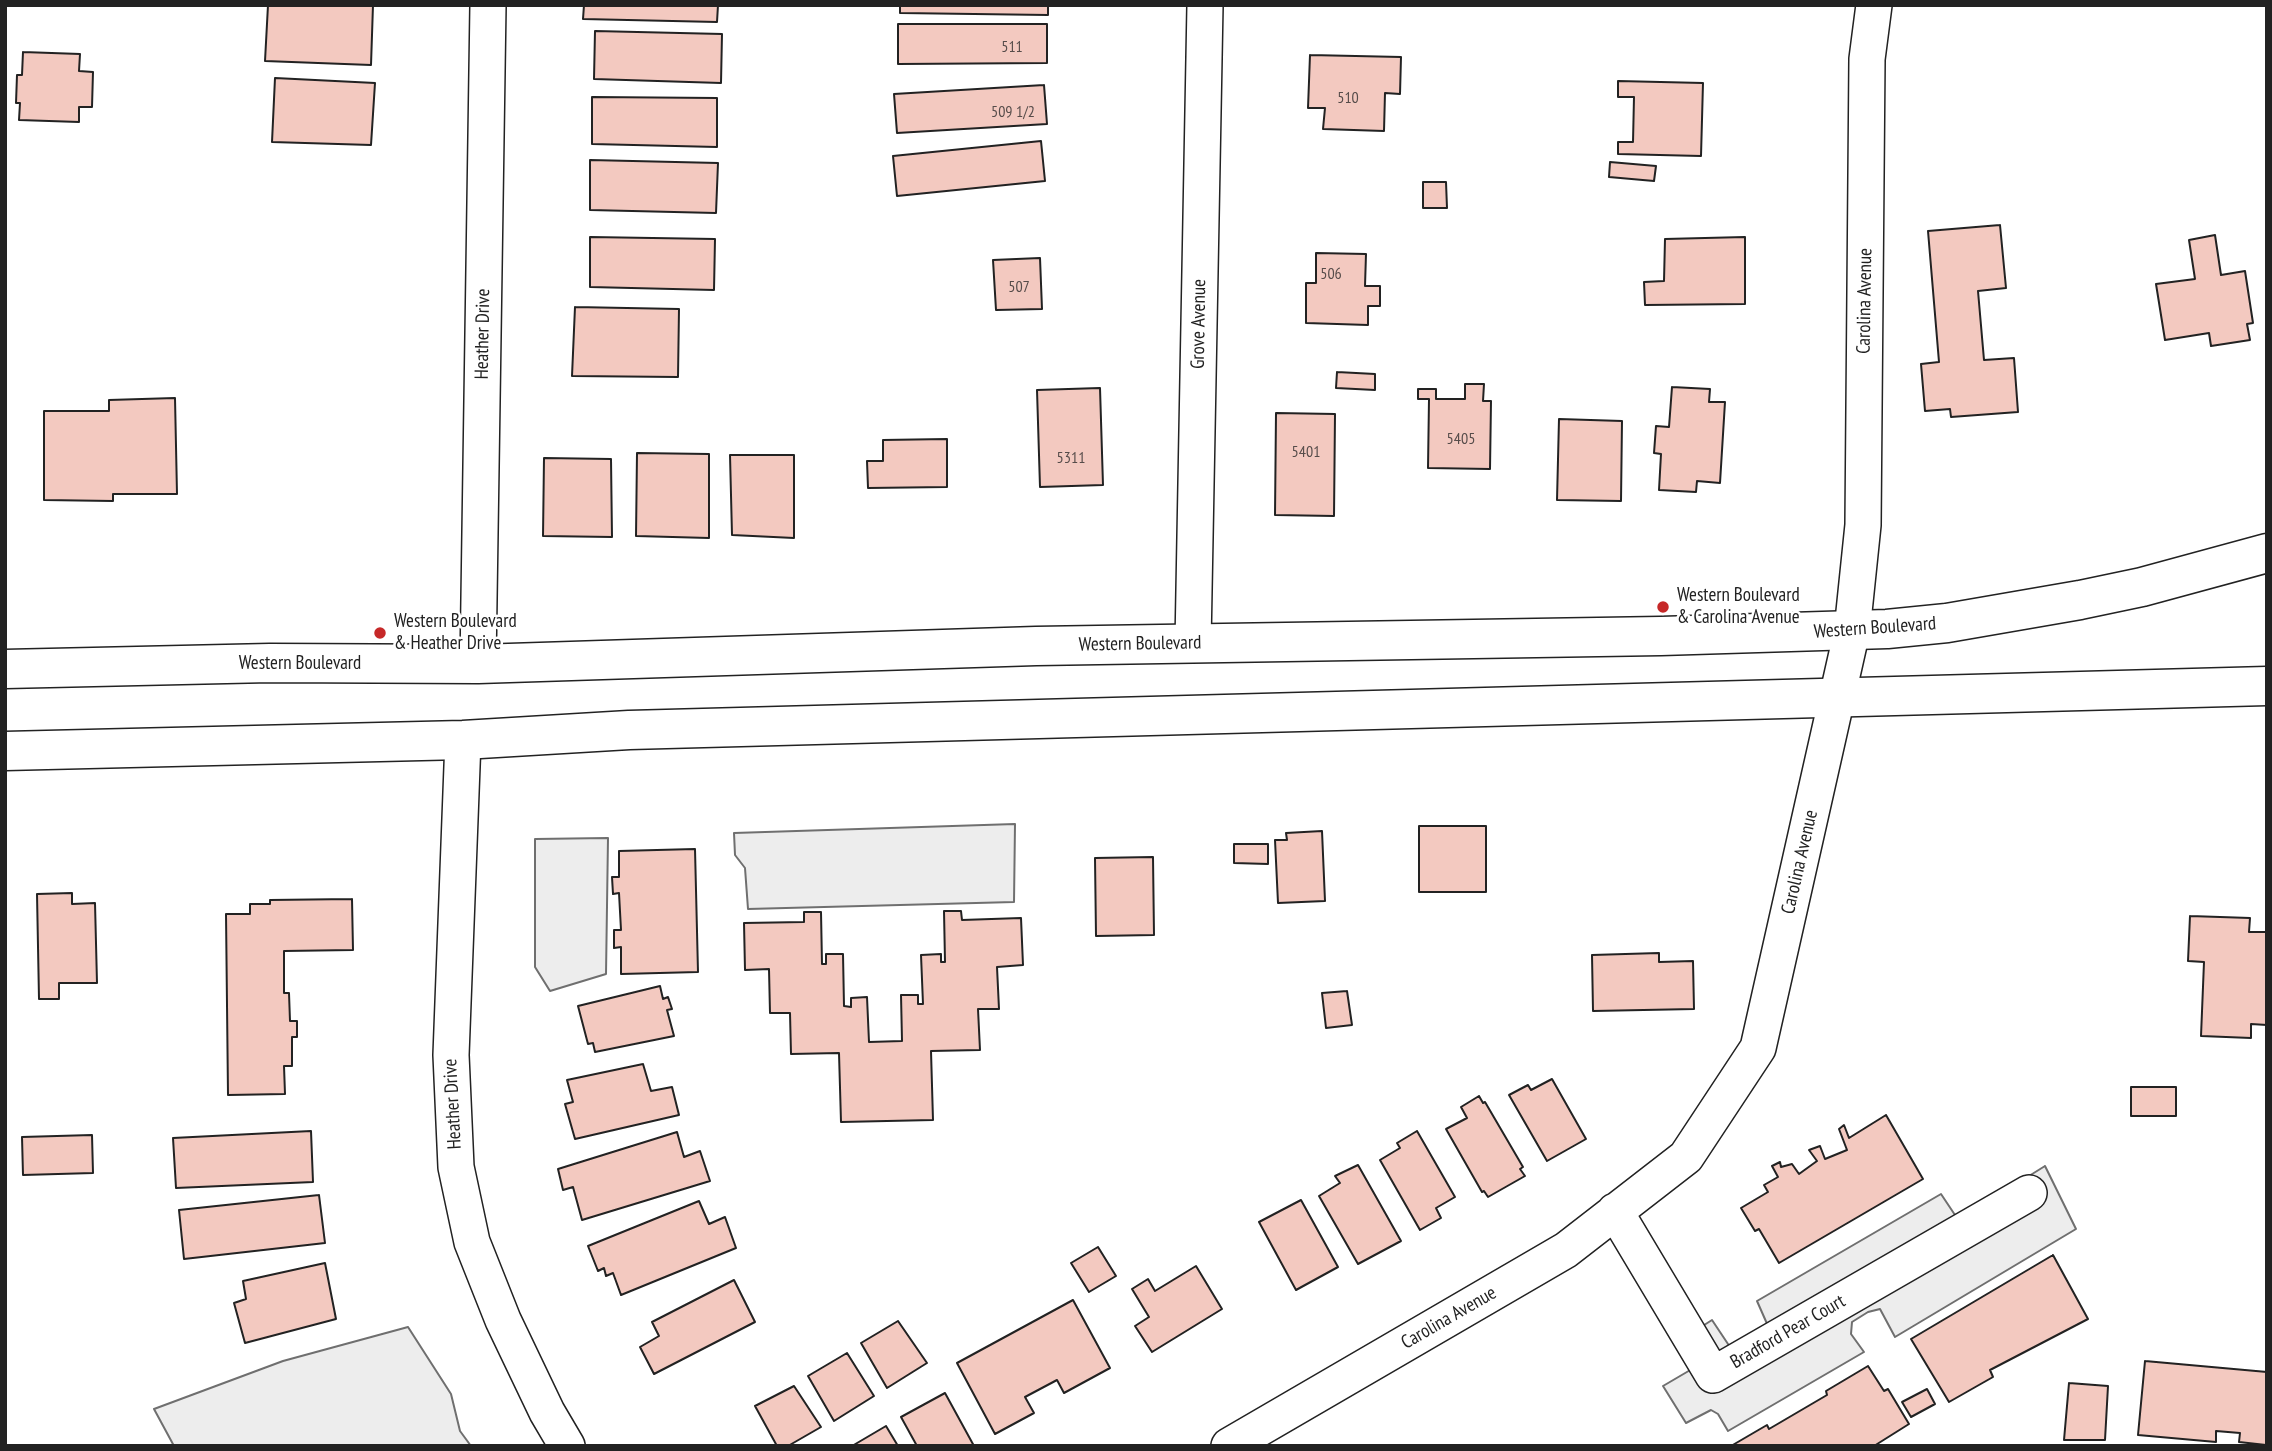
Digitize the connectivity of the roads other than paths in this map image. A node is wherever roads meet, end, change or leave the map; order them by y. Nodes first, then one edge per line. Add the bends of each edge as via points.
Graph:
1 (488, 5) edge
2 (1205, 5) edge
3 (1874, 5) edge
4 (2267, 553) edge
5 (1852, 631) junction
6 (1193, 643) junction
7 (478, 664) junction
8 (5, 669) edge
9 (2267, 686) edge
10 (1837, 696) junction
11 (463, 740) junction
12 (5, 751) edge
13 (2029, 1193) dead end
14 (1615, 1212) junction
15 (567, 1446) edge
16 (1229, 1446) edge

1 - 7 street, Heather Drive
2 - 6 street, Grove Avenue
3 - 5 street, Carolina Avenue via 1867,59 1863,525
4 - 5 main road, Western Boulevard via 2142,587 2017,612
5 - 6 main road, Western Boulevard
5 - 10 street, Carolina Avenue
6 - 7 main road, Western Boulevard
7 - 8 main road, Western Boulevard
9 - 10 main road
10 - 11 main road via 629,730
10 - 14 street, Carolina Avenue via 1758,1048 1686,1157
11 - 12 main road
11 - 15 street, Heather Drive via 451,1055 456,1167 472,1242 547,1412
13 - 14 street, Bradford Pear Court via 1713,1375
14 - 16 street, Carolina Avenue via 1566,1250

